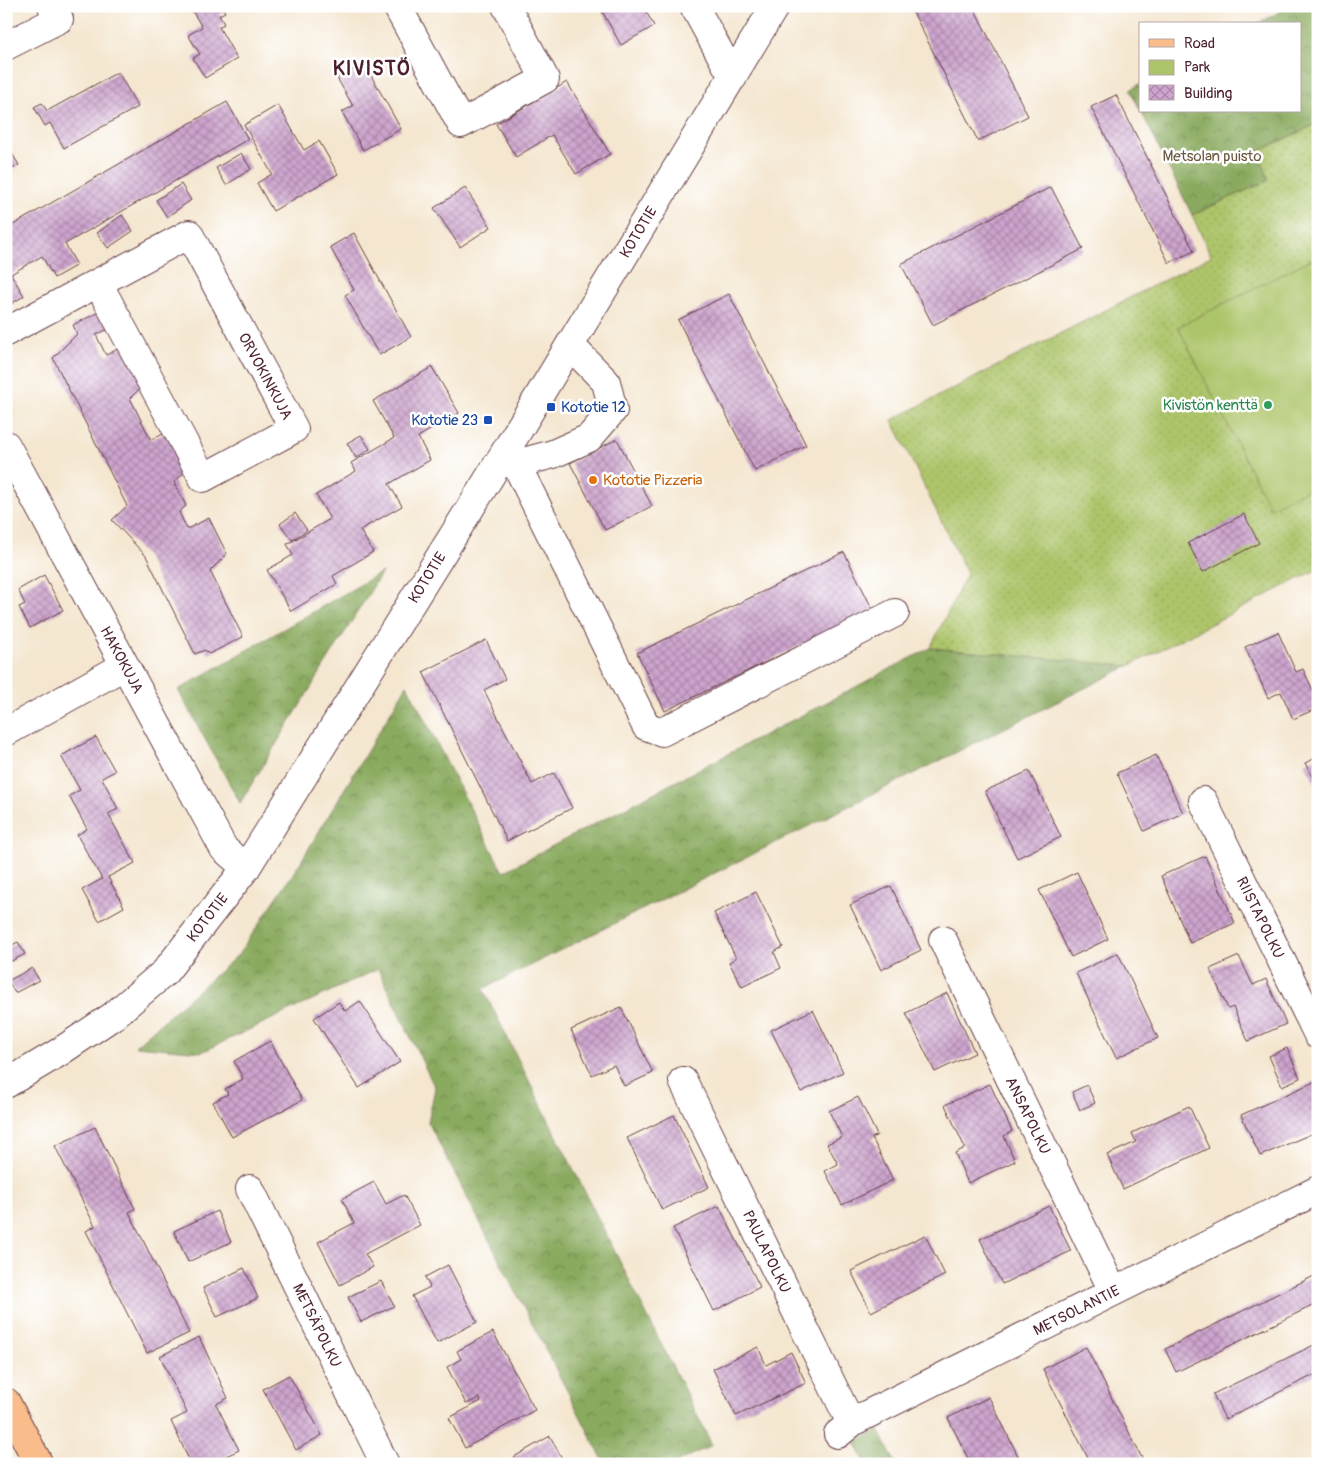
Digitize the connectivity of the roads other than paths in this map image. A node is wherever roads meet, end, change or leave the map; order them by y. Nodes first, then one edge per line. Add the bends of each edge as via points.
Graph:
1 (52, 6) edge
2 (398, 6) edge
3 (506, 6) edge
4 (694, 6) edge
5 (775, 6) edge
6 (6, 46) edge
7 (733, 77) junction
8 (98, 282) junction
9 (6, 332) edge
10 (570, 345) junction
11 (6, 445) edge
12 (507, 463) junction
13 (895, 613) dead end
14 (124, 666) junction
15 (6, 732) edge
16 (1203, 801) dead end
17 (246, 868) junction
18 (943, 940) dead end
19 (1318, 1035) edge
20 (683, 1081) dead end
21 (6, 1084) edge
22 (250, 1189) dead end
23 (1318, 1190) edge
24 (1113, 1291) junction
25 (6, 1402) edge
26 (846, 1427) joint
27 (39, 1464) edge
28 (385, 1464) edge

1 - 6 street via 59,19
2 - 3 street via 461,124 546,79
4 - 7 street
5 - 7 street, KOTOTIE
7 - 10 street, KOTOTIE
8 - 8 street, ORVOKINKUJA via 188,234 294,429 203,478
8 - 9 street, ORVOKINKUJA
10 - 12 street, KOTOTIE
10 - 12 street via 606,382 613,410 589,438 553,454
11 - 14 street, HAKOKUJA
12 - 13 street via 646,726 662,732
12 - 17 street, KOTOTIE
14 - 15 street
14 - 17 street, HAKOKUJA via 224,849
16 - 19 street, RIISTAPOLKU
17 - 21 street, KOTOTIE via 165,972 113,1016
18 - 24 street, ANSAPOLKU
20 - 26 street, PAULAPOLKU via 845,1411
22 - 28 street, METSÄPOLKU
23 - 24 street, METSOLANTIE
24 - 26 street, METSOLANTIE
25 - 27 main road

